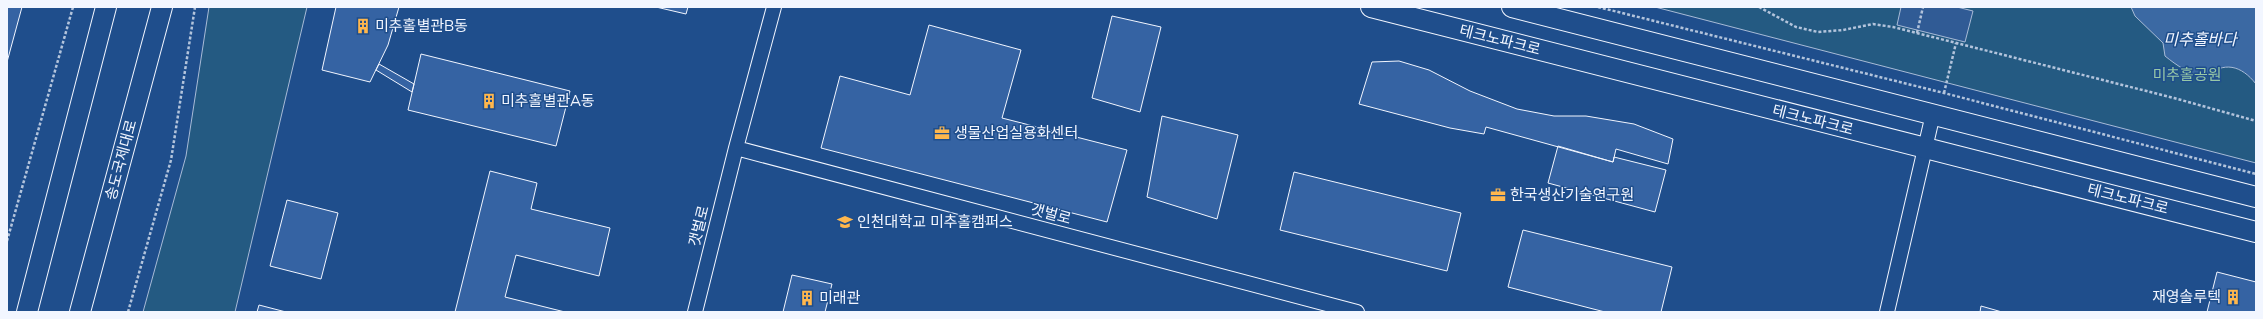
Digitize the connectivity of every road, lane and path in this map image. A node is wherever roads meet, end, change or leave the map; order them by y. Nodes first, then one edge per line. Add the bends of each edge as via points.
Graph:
1 (73, 7) edge
2 (106, 7) edge
3 (162, 7) edge
4 (195, 7) edge
5 (774, 7) edge
6 (1371, 7) edge
7 (1512, 7) edge
8 (1598, 7) edge
9 (1759, 7) edge
10 (1923, 7) edge
11 (1916, 32) junction
12 (1956, 43) junction
13 (1944, 93) junction
14 (1933, 114) junction
15 (2256, 121) edge
16 (736, 148) junction
17 (1924, 148) junction
18 (2256, 174) edge
19 (2256, 197) edge
20 (2256, 232) edge
21 (7, 241) edge
22 (27, 312) edge
23 (80, 312) edge
24 (128, 312) edge
25 (695, 312) edge
26 (1357, 312) edge
27 (1887, 312) edge

1 - 21 path
2 - 22 street
3 - 23 street, 송도국제대로
4 - 24 path via 171,160
5 - 16 street, 갯벌로
6 - 17 street, 테크노파크로
7 - 14 street
8 - 13 path
9 - 11 path via 1796,27 1818,32 1873,24
10 - 11 path
11 - 12 path
12 - 13 path
12 - 15 path
13 - 18 path
14 - 17 street
14 - 19 street
16 - 25 street, 갯벌로
16 - 26 street, 갯벌로
17 - 20 street, 테크노파크로
17 - 27 street

